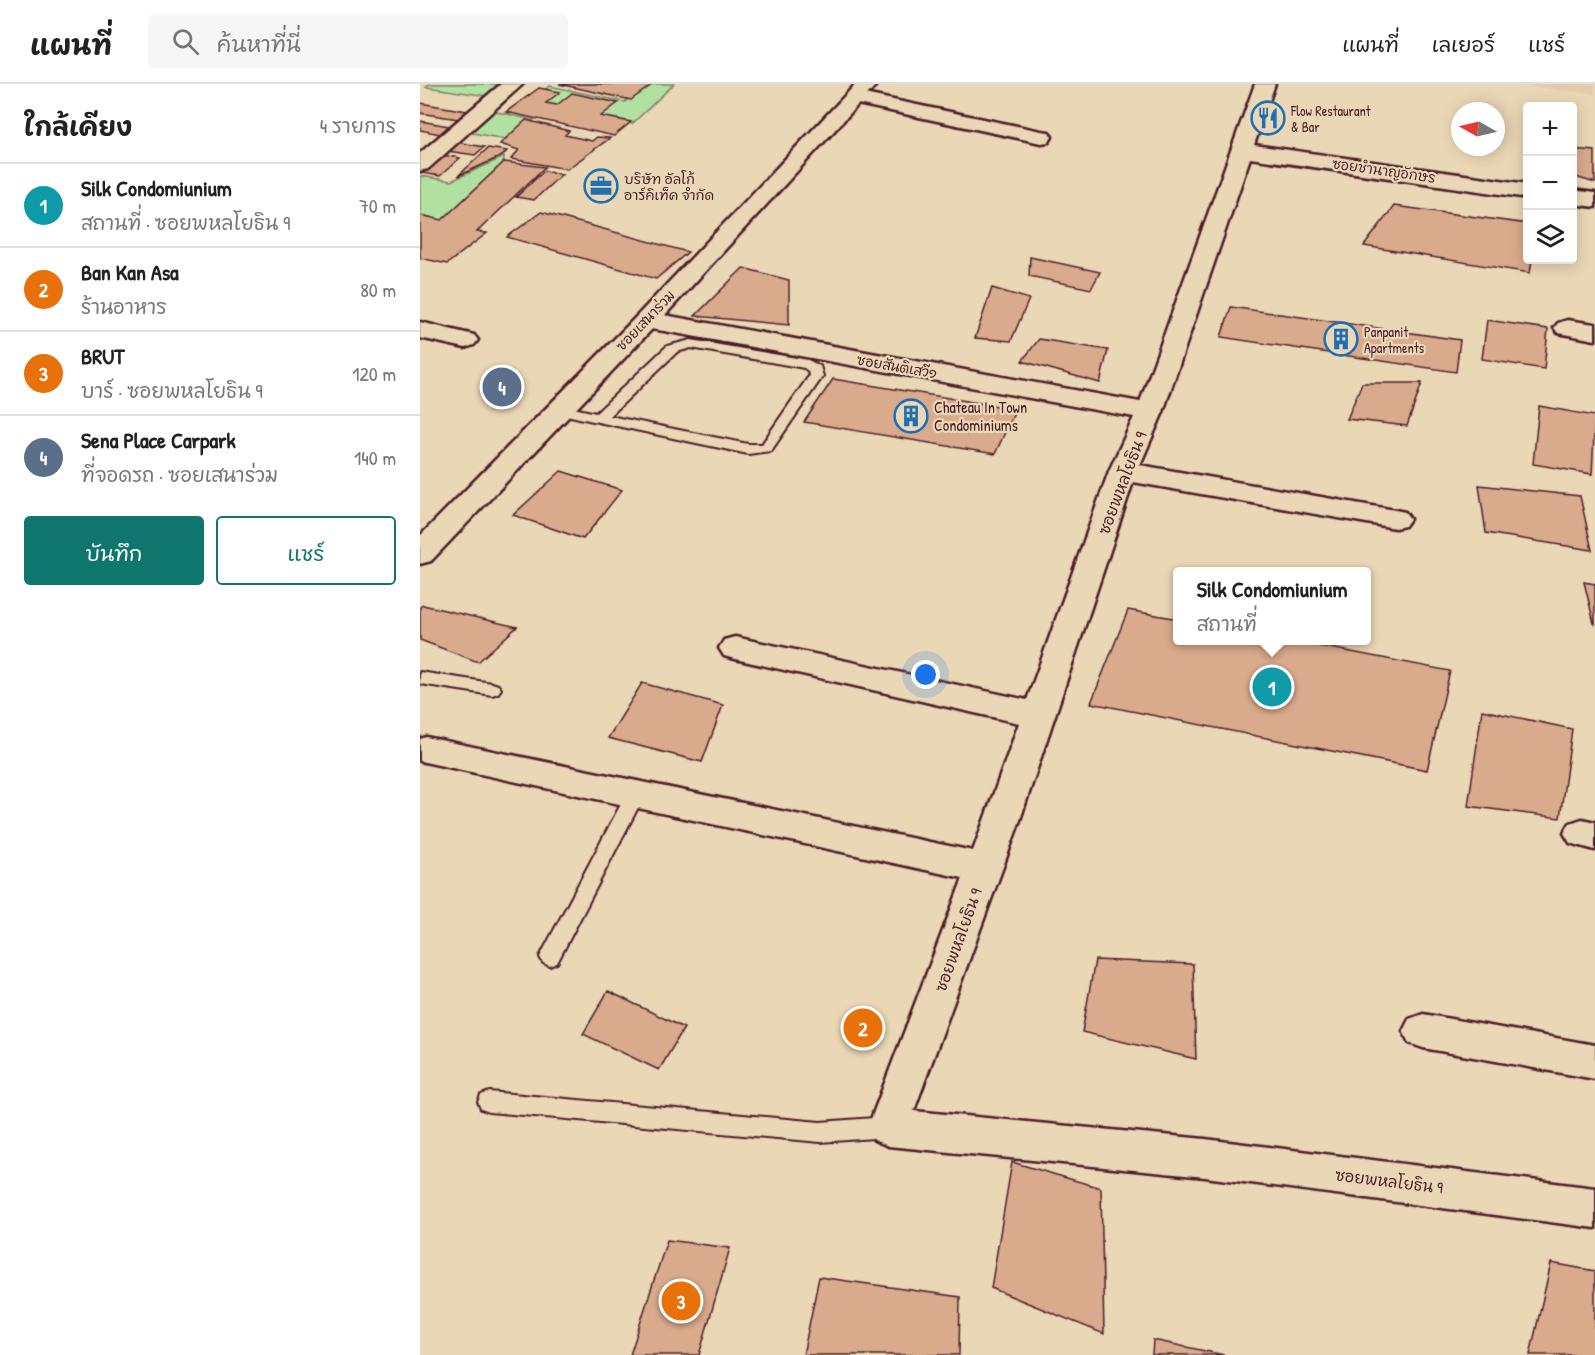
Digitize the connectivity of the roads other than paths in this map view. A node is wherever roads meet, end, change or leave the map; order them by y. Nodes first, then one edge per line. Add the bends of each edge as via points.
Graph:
1 (513, 84) edge
2 (1265, 84) edge
3 (861, 91) edge
4 (1041, 136) dead end
5 (1241, 150) junction
6 (420, 164) edge
7 (1523, 189) edge
8 (1577, 198) edge
9 (1595, 200) edge
10 (645, 321) junction
11 (1567, 328) dead end
12 (420, 330) edge
13 (1595, 332) edge
14 (465, 340) dead end
15 (560, 409) junction
16 (1150, 412) junction
17 (599, 418) junction
18 (1124, 471) junction
19 (1395, 519) dead end
20 (420, 554) edge
21 (735, 648) dead end
22 (420, 678) edge
23 (492, 689) dead end
24 (1039, 715) junction
25 (426, 750) dead end
26 (636, 794) junction
27 (984, 868) junction
28 (550, 957) dead end
29 (1423, 1031) dead end
30 (1595, 1062) edge
31 (489, 1102) dead end
32 (888, 1127) junction
33 (1595, 1208) edge

1 - 6 street
2 - 5 street, ซอยพหลโยธิน 9
3 - 4 street
3 - 10 street, ซอยเสนาร่วม
5 - 7 street, ซอยชำนาญอักษร
5 - 16 street, ซอยพหลโยธิน 9
8 - 9 street
10 - 15 street, ซอยเสนาร่วม
10 - 16 street, ซอยสันติเสวี๑
11 - 13 street
12 - 14 street
15 - 17 lane
15 - 20 street, ซอยเสนาร่วม
16 - 18 street, ซอยพหลโยธิน 9
17 - 17 lane via 748,449 766,448 816,376 815,369 808,364 691,344 672,349
18 - 19 street
18 - 24 street, ซอยพหลโยธิน 9
21 - 24 street
22 - 23 lane
24 - 27 street, ซอยพหลโยธิน 9
25 - 26 street
26 - 27 street
26 - 28 lane
27 - 32 street, ซอยพหลโยธิน 9
29 - 30 street
31 - 32 lane via 820,1132
32 - 33 street, ซอยพหลโยธิน 9 via 1205,1158

